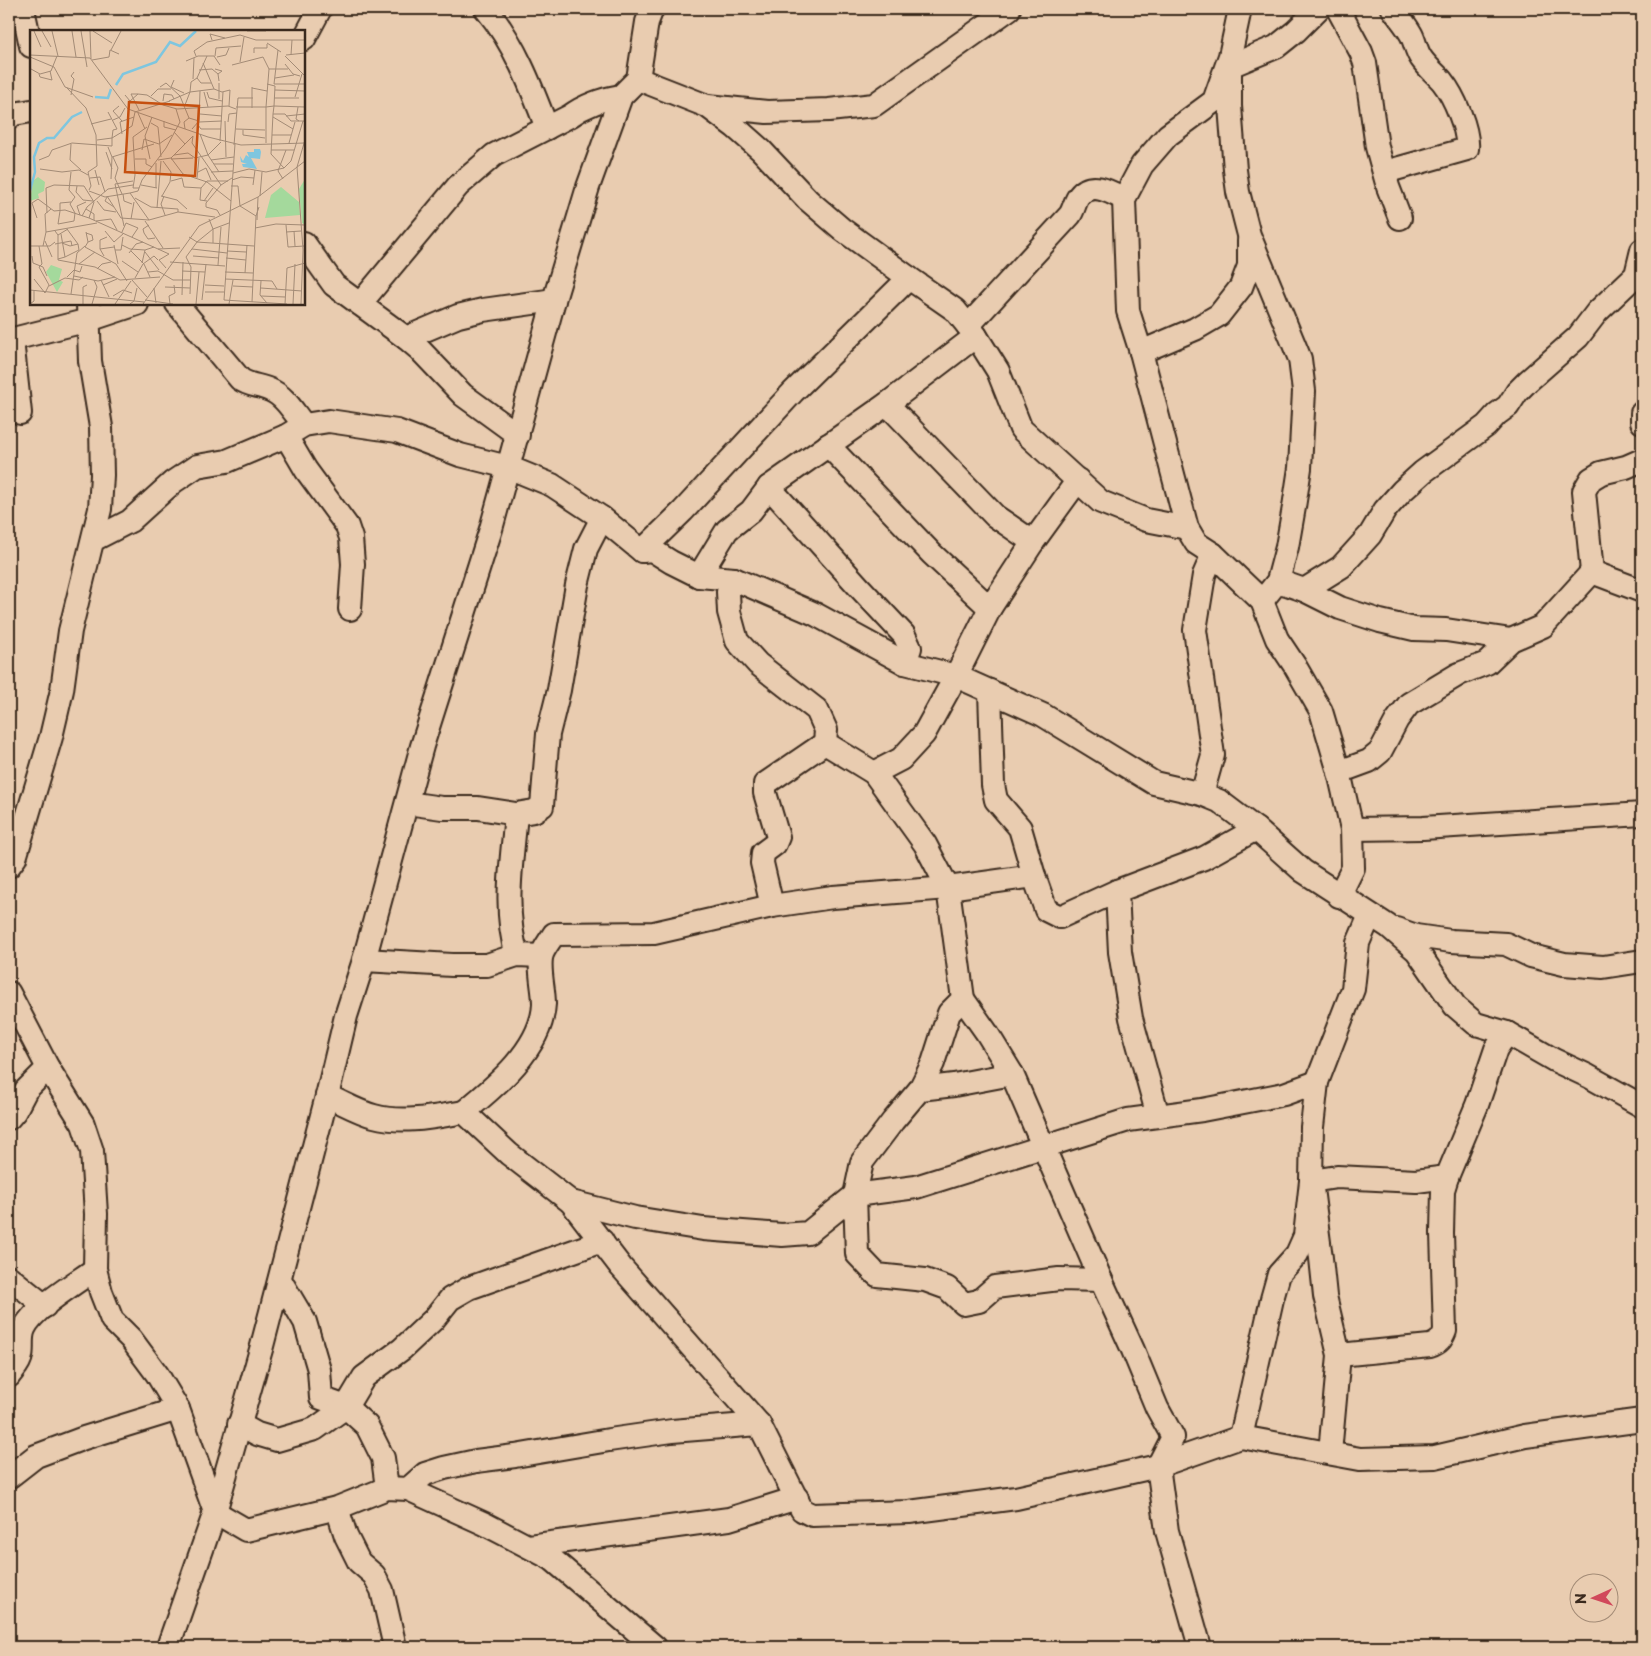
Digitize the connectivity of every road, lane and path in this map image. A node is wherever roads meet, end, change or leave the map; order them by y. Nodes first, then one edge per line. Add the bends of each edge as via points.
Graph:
1 (22, 9) edge
2 (320, 9) edge
3 (486, 9) edge
4 (652, 9) edge
5 (1009, 9) edge
6 (1240, 9) edge
7 (1318, 9) edge
8 (1338, 9) edge
9 (1393, 9) edge
10 (305, 37) edge
11 (30, 42) edge
12 (1230, 61) junction
13 (638, 78) junction
14 (621, 96) junction
15 (707, 106) junction
16 (30, 111) edge
17 (9, 118) edge
18 (547, 128) junction
19 (1385, 172) junction
20 (1124, 199) junction
21 (1400, 218) dead end
22 (1249, 235) junction
23 (305, 244) edge
24 (1642, 250) edge
25 (909, 278) junction
26 (1639, 281) edge
27 (554, 300) junction
28 (360, 304) junction
29 (131, 305) edge
30 (178, 305) edge
31 (89, 312) edge
32 (972, 331) junction
33 (406, 338) junction
34 (10, 340) edge
35 (1141, 352) junction
36 (887, 404) junction
37 (20, 413) dead end
38 (1642, 413) edge
39 (1642, 422) edge
40 (295, 430) junction
41 (518, 435) junction
42 (828, 445) junction
43 (1642, 460) edge
44 (508, 467) junction
45 (1078, 480) junction
46 (769, 486) junction
47 (602, 518) junction
48 (1188, 528) junction
49 (93, 540) junction
50 (1033, 542) junction
51 (642, 551) junction
52 (1213, 554) junction
53 (1592, 572) junction
54 (700, 576) junction
55 (734, 579) junction
56 (1278, 580) junction
57 (1641, 588) edge
58 (1304, 590) junction
59 (1262, 600) junction
60 (350, 608) dead end
61 (990, 608) junction
62 (1511, 640) junction
63 (905, 662) junction
64 (956, 676) junction
65 (990, 691) junction
66 (825, 743) junction
67 (1339, 772) junction
68 (874, 773) junction
69 (1202, 794) junction
70 (407, 803) junction
71 (516, 814) junction
72 (1642, 814) edge
73 (17, 825) edge
74 (1256, 829) junction
75 (1352, 829) junction
76 (9, 866) edge
77 (1034, 876) junction
78 (948, 888) junction
79 (1117, 891) junction
80 (1339, 896) junction
81 (772, 906) junction
82 (1379, 921) junction
83 (517, 955) junction
84 (541, 956) junction
85 (364, 960) junction
86 (1642, 961) edge
87 (9, 993) edge
88 (963, 999) junction
89 (1507, 1033) junction
90 (48, 1068) junction
91 (1012, 1074) junction
92 (1317, 1082) junction
93 (920, 1089) junction
94 (327, 1096) junction
95 (1642, 1105) edge
96 (464, 1112) junction
97 (1158, 1116) junction
98 (9, 1118) edge
99 (1043, 1146) junction
100 (1447, 1177) junction
101 (1310, 1181) junction
102 (855, 1195) junction
103 (571, 1202) junction
104 (602, 1241) junction
105 (95, 1269) junction
106 (9, 1278) edge
107 (280, 1280) junction
108 (1101, 1280) junction
109 (45, 1306) junction
110 (1339, 1355) junction
111 (9, 1376) edge
112 (346, 1407) junction
113 (178, 1409) junction
114 (1642, 1420) edge
115 (239, 1424) junction
116 (759, 1424) junction
117 (1241, 1437) junction
118 (1330, 1453) junction
119 (1158, 1466) junction
120 (11, 1468) edge
121 (397, 1488) junction
122 (797, 1498) junction
123 (337, 1508) junction
124 (215, 1512) junction
125 (529, 1546) junction
126 (168, 1647) edge
127 (394, 1647) edge
128 (655, 1647) edge
129 (1200, 1647) edge

1 - 11 street
2 - 10 street
3 - 18 street via 514,50
4 - 13 street
5 - 15 street via 874,105 767,112
6 - 12 street
7 - 12 street via 1276,47
8 - 19 street via 1365,63 1377,147
9 - 19 street via 1411,33 1428,68 1448,90 1463,120 1468,139 1467,149
12 - 20 street via 1214,101 1168,135 1142,165
12 - 22 street via 1235,170
13 - 14 street
13 - 15 street
14 - 18 street via 579,109
14 - 27 street via 588,186
15 - 25 street via 742,132 824,214
16 - 17 street
18 - 28 street via 494,155 458,186
19 - 21 street
20 - 32 street via 1094,188 1079,196 1070,214
20 - 35 street via 1128,311
22 - 35 street via 1249,266 1240,287 1219,315
22 - 56 street via 1300,359 1303,374 1300,468
23 - 28 street via 334,285
24 - 26 street
25 - 32 street via 956,310
25 - 51 street via 793,392 684,511
26 - 58 street via 1597,312 1578,337 1528,381 1486,426 1402,491 1385,510 1370,535 1341,567
27 - 33 street via 458,316
27 - 41 street
28 - 33 street
29 - 31 street
30 - 40 street via 240,379 280,395
31 - 34 street
31 - 49 street via 90,361 101,428 102,475 100,509
32 - 36 street
32 - 45 street via 998,371 1021,429
33 - 41 street via 463,395
34 - 37 street
35 - 48 street
36 - 42 street
36 - 50 street via 995,516
38 - 39 street
40 - 44 street via 329,421 397,432 460,455
40 - 49 street via 227,461 197,466 173,482 130,521
40 - 60 street via 306,470 347,526 351,538
41 - 44 street
42 - 46 street
42 - 61 street via 932,554
43 - 53 street via 1591,479 1584,491
44 - 47 street via 552,486
44 - 70 street
45 - 48 street via 1101,502 1146,520
45 - 50 street
46 - 54 street via 750,511 727,530
46 - 63 street via 904,634 910,648
47 - 51 street
47 - 71 street via 586,549 577,585 548,734 542,806
48 - 52 street via 1196,543
49 - 73 street via 70,631 51,737
50 - 61 street
51 - 54 street via 652,550
52 - 59 street
52 - 69 street via 1204,575 1195,630 1213,755
53 - 57 street
53 - 62 street via 1544,626
54 - 55 street
55 - 63 street via 815,614
55 - 66 street via 728,592 729,612 737,641 758,664 817,710 826,730
56 - 58 street
56 - 59 street
58 - 62 street via 1340,608 1380,621 1414,629 1446,630
59 - 67 street via 1277,639 1320,711
61 - 64 street
62 - 67 street via 1487,663 1459,674 1409,704 1380,752 1369,761
63 - 64 street
64 - 65 street
64 - 68 street via 924,734 902,759
65 - 69 street via 1043,715 1154,783
65 - 77 street via 996,800 1020,828
66 - 68 street
66 - 81 street via 765,784 778,837 762,858
67 - 75 street
68 - 78 street via 925,844
69 - 74 street via 1219,801
70 - 71 street
70 - 85 street
71 - 83 street via 509,882 512,940
72 - 75 street via 1423,828
73 - 76 street via 15,858
74 - 79 street via 1204,858
74 - 80 street via 1303,871
75 - 80 street via 1353,868
77 - 78 street
77 - 79 street via 1046,910 1060,917
78 - 81 street via 833,897
78 - 88 street
79 - 97 street via 1120,952 1131,1018
80 - 82 street
81 - 84 street via 654,933 554,934
82 - 86 street via 1416,936 1506,944 1531,956 1564,964 1603,967
82 - 89 street via 1417,951 1455,1006 1476,1024
82 - 92 street via 1358,943 1354,989
83 - 84 street
83 - 85 street via 487,965
84 - 96 street via 544,1004 541,1022 518,1061
85 - 94 street via 346,1016
87 - 90 street
88 - 91 street
88 - 93 street via 949,1013 933,1063
89 - 95 street
89 - 100 street via 1496,1049
90 - 98 street via 26,1090
90 - 105 street via 83,1124 92,1151
91 - 93 street via 954,1086
91 - 99 street
92 - 97 street via 1284,1094
92 - 101 street
93 - 102 street via 862,1162
94 - 96 street via 372,1116 395,1120
94 - 107 street
96 - 103 street via 509,1154
97 - 99 street via 1128,1120
99 - 102 street via 916,1186
99 - 108 street
100 - 101 street via 1416,1181 1337,1176
100 - 110 street via 1443,1190 1445,1331 1442,1338 1430,1346
101 - 110 street via 1325,1296
101 - 117 street via 1305,1236 1297,1254 1279,1274
102 - 103 street via 808,1233 782,1235 635,1218
102 - 108 street via 857,1254 877,1275 925,1280 947,1288 964,1304 979,1301 995,1287 1059,1279
103 - 104 street
104 - 112 street via 469,1288 450,1299 402,1349 364,1377
104 - 116 street via 620,1267
105 - 109 street
105 - 113 street via 112,1320 157,1374
106 - 109 street
107 - 112 street via 305,1322 319,1370 321,1398
107 - 115 street
108 - 119 street via 1173,1438
109 - 111 street via 28,1320 22,1331 19,1364
110 - 118 street
112 - 115 street via 315,1429 277,1440
112 - 121 street via 367,1426
113 - 120 street via 84,1438
113 - 124 street
114 - 118 street via 1525,1436 1435,1457 1360,1459
115 - 124 street
116 - 121 street via 672,1431 476,1460 425,1474
116 - 122 street
117 - 118 street
117 - 119 street
119 - 122 street via 1016,1498 909,1512 812,1515 802,1510
119 - 129 street via 1167,1532
121 - 123 street
121 - 125 street
122 - 125 street via 729,1519
123 - 124 street via 246,1530
123 - 127 street via 346,1536 360,1562 374,1575 382,1590
124 - 126 street
125 - 128 street via 552,1559

